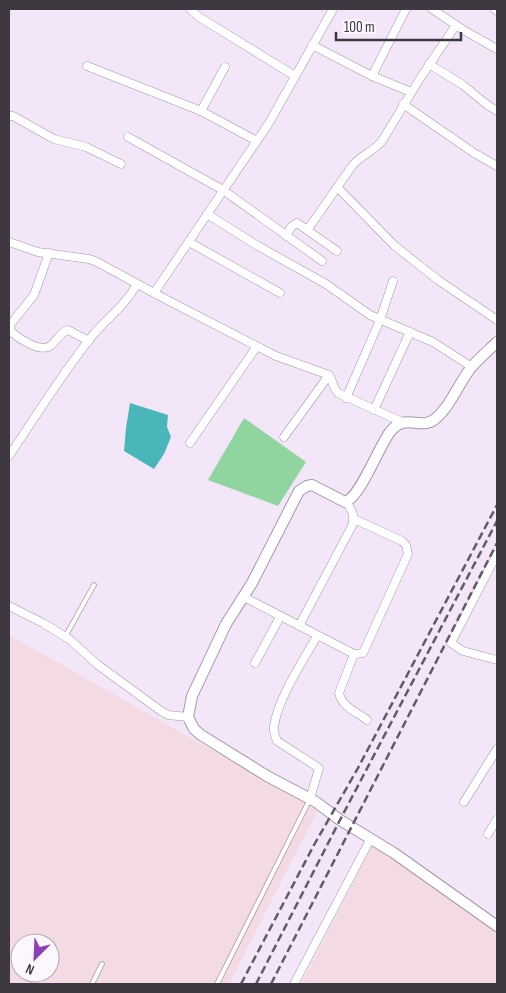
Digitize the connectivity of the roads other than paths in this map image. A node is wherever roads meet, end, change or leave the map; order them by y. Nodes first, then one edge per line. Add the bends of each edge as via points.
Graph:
1 (190, 9) edge
2 (332, 9) edge
3 (406, 9) edge
4 (432, 9) edge
5 (456, 25) junction
6 (312, 46) junction
7 (497, 49) edge
8 (429, 64) junction
9 (87, 66) dead end
10 (225, 67) dead end
11 (295, 76) junction
12 (372, 76) junction
13 (411, 92) junction
14 (403, 104) junction
15 (201, 111) junction
16 (497, 111) edge
17 (9, 116) edge
18 (128, 137) dead end
19 (257, 141) junction
20 (121, 164) dead end
21 (497, 166) edge
22 (337, 187) junction
23 (223, 190) junction
24 (207, 214) junction
25 (308, 229) junction
26 (286, 236) junction
27 (9, 242) edge
28 (189, 242) junction
29 (338, 250) dead end
30 (50, 253) junction
31 (322, 261) dead end
32 (393, 281) dead end
33 (138, 284) junction
34 (154, 293) junction
35 (280, 293) dead end
36 (380, 320) junction
37 (497, 320) edge
38 (410, 332) junction
39 (89, 341) junction
40 (497, 342) edge
41 (257, 346) junction
42 (472, 367) junction
43 (329, 375) junction
44 (346, 398) junction
45 (374, 410) junction
46 (402, 422) junction
47 (284, 437) dead end
48 (190, 443) dead end
49 (9, 456) edge
50 (347, 502) junction
51 (354, 519) junction
52 (497, 554) edge
53 (94, 585) dead end
54 (244, 597) junction
55 (9, 606) edge
56 (280, 617) junction
57 (299, 626) junction
58 (316, 636) junction
59 (65, 637) junction
60 (354, 654) junction
61 (497, 660) edge
62 (255, 663) dead end
63 (188, 717) junction
64 (367, 720) dead end
65 (497, 749) edge
66 (310, 799) junction
67 (464, 802) dead end
68 (497, 819) edge
69 (488, 834) dead end
70 (371, 838) junction
71 (497, 926) edge
72 (102, 964) dead end
73 (92, 984) edge
74 (217, 984) edge
75 (294, 984) edge

1 - 11 street
2 - 6 street
3 - 12 street
4 - 5 street
5 - 7 street
5 - 8 street
6 - 11 street
6 - 12 street
8 - 13 street
8 - 16 street via 464,85
9 - 15 street
10 - 15 street
11 - 19 street
12 - 13 street
13 - 14 street
14 - 21 street
14 - 22 street via 378,146 357,160
15 - 19 street
17 - 20 street via 54,139 86,147
18 - 23 street
19 - 23 street
22 - 25 street
22 - 37 street via 395,246
23 - 24 street
23 - 26 street
24 - 28 street
24 - 36 street
25 - 26 street via 297,223
25 - 29 street
26 - 31 street
27 - 30 street
28 - 34 street
28 - 35 street
30 - 33 street via 89,259
30 - 39 street via 34,294 10,325 10,331 40,348 47,348 68,330
32 - 36 street
33 - 34 street
33 - 39 street
34 - 41 street
36 - 38 street
36 - 44 street
38 - 42 street via 440,346
38 - 45 street
39 - 49 street
40 - 42 street
41 - 43 street
41 - 48 street
42 - 46 street via 448,404 432,421
43 - 44 street via 334,389
43 - 47 street
44 - 45 street
45 - 46 street
46 - 50 street via 395,425 388,435 358,489
50 - 51 street
50 - 54 street via 312,485 303,488
51 - 57 street
51 - 60 street via 402,541 408,554 366,648 359,655
52 - 61 street via 451,644 463,651
53 - 59 lane
54 - 56 street
54 - 63 street via 226,624 202,675 189,704
55 - 59 street
56 - 57 street
56 - 62 street
57 - 58 street
58 - 60 street
58 - 66 street via 279,709 274,727 277,741 319,768
59 - 63 street via 161,711
60 - 64 street via 339,693 340,699
63 - 66 street via 201,735
65 - 67 street
66 - 70 street
66 - 74 lane
68 - 69 street
70 - 71 street
70 - 75 street
72 - 73 lane

